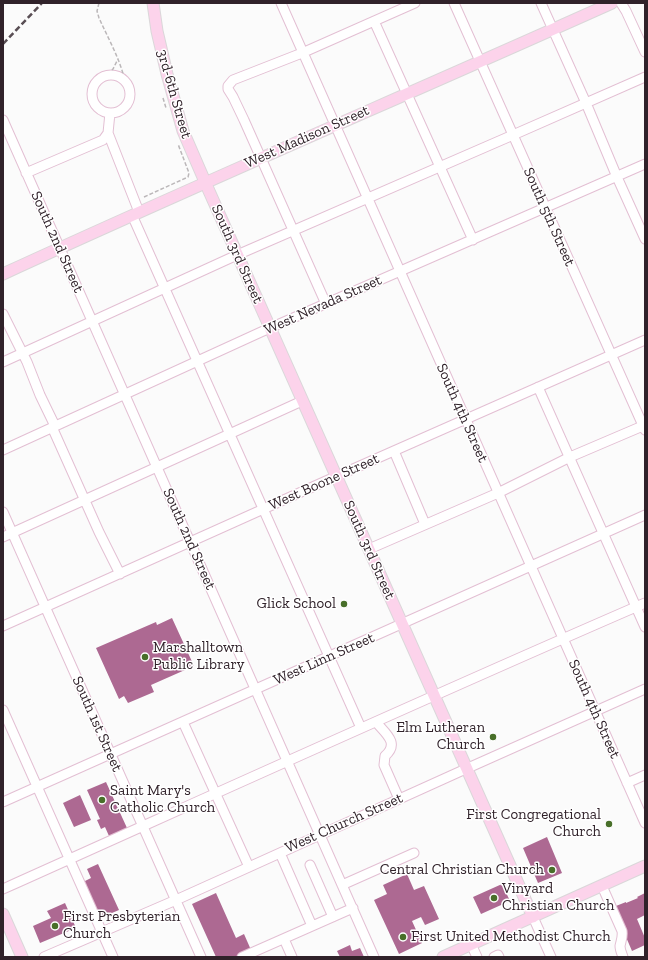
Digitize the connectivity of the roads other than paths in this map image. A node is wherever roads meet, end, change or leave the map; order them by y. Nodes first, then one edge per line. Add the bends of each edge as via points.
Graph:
1 (153, 3) edge
2 (281, 3) edge
3 (415, 3) edge
4 (454, 3) edge
5 (541, 3) edge
6 (612, 3) edge
7 (621, 3) edge
8 (374, 21) junction
9 (553, 30) junction
10 (645, 52) edge
11 (302, 53) junction
12 (480, 62) junction
13 (645, 77) edge
14 (408, 93) junction
15 (586, 103) junction
16 (110, 113) junction
17 (3, 120) edge
18 (334, 125) junction
19 (108, 133) junction
20 (513, 135) junction
21 (261, 158) junction
22 (645, 164) edge
23 (440, 167) junction
24 (26, 173) junction
25 (617, 177) junction
26 (205, 183) junction
27 (367, 198) junction
28 (546, 208) junction
29 (136, 213) junction
30 (294, 230) junction
31 (645, 239) edge
32 (473, 240) junction
33 (60, 248) junction
34 (237, 254) junction
35 (399, 271) junction
36 (3, 274) edge
37 (164, 288) junction
38 (326, 304) junction
39 (3, 314) edge
40 (92, 321) junction
41 (270, 328) junction
42 (645, 340) edge
43 (22, 353) junction
44 (611, 354) junction
45 (197, 361) junction
46 (3, 362) edge
47 (538, 387) junction
48 (124, 394) junction
49 (302, 400) junction
50 (465, 419) junction
51 (54, 427) junction
52 (644, 427) edge
53 (230, 434) junction
54 (3, 450) edge
55 (394, 451) junction
56 (570, 456) junction
57 (157, 467) junction
58 (336, 476) junction
59 (498, 493) junction
60 (84, 500) junction
61 (263, 509) junction
62 (3, 512) edge
63 (645, 515) edge
64 (425, 524) junction
65 (12, 533) junction
66 (604, 533) junction
67 (3, 537) edge
68 (190, 542) junction
69 (368, 549) junction
70 (531, 566) junction
71 (120, 574) junction
72 (641, 605) edge
73 (45, 607) junction
74 (402, 624) junction
75 (3, 626) edge
76 (645, 627) edge
77 (563, 639) junction
78 (329, 656) junction
79 (256, 689) junction
80 (645, 689) edge
81 (434, 696) junction
82 (3, 710) edge
83 (595, 711) junction
84 (183, 722) junction
85 (376, 722) junction
86 (361, 728) junction
87 (111, 754) junction
88 (287, 760) junction
89 (467, 768) junction
90 (645, 775) edge
91 (627, 783) junction
92 (37, 786) junction
93 (215, 793) junction
94 (398, 799) junction
95 (3, 802) edge
96 (645, 823) edge
97 (143, 826) junction
98 (320, 834) junction
99 (414, 852) dead end
100 (280, 853) junction
101 (69, 859) junction
102 (310, 865) dead end
103 (645, 866) edge
104 (249, 867) junction
105 (342, 885) junction
106 (602, 886) junction
107 (3, 889) edge
108 (176, 900) junction
109 (353, 908) junction
110 (3, 914) edge
111 (333, 917) junction
112 (533, 917) junction
113 (312, 926) junction
114 (102, 932) junction
115 (284, 939) junction
116 (471, 944) junction
117 (22, 957) edge
118 (44, 957) edge
119 (113, 957) edge
120 (201, 957) edge
121 (242, 957) edge
122 (292, 957) edge
123 (374, 957) edge
124 (443, 957) edge
125 (477, 957) edge
126 (494, 957) edge
127 (499, 957) edge
128 (551, 957) edge
129 (624, 957) edge

1 - 26 main road, 3rd-6th Street via 167,74 183,131
2 - 11 street, South 4th Street
3 - 8 street
4 - 12 street, South 5th Street
5 - 9 street
6 - 9 main road, West Madison Street
7 - 10 street
8 - 11 street
8 - 14 street
9 - 12 main road, West Madison Street
9 - 15 street
11 - 18 street, South 4th Street
11 - 21 street via 233,80 228,86
12 - 14 main road, West Madison Street
12 - 20 street, South 5th Street
13 - 15 street
14 - 18 main road, West Madison Street
14 - 23 street
15 - 20 street
15 - 25 street
16 - 16 street via 119,112 130,98 125,81 117,76 108,75 99,79 92,95 94,104
16 - 19 street
17 - 24 street, South 2nd Street
18 - 21 main road, West Madison Street
18 - 27 street, South 4th Street
19 - 24 street via 103,140
19 - 29 street
20 - 23 street
20 - 28 street, South 5th Street
21 - 26 main road, West Madison Street
21 - 30 street
22 - 25 street, West Nevada Street
23 - 27 street
23 - 32 street
24 - 33 street, South 2nd Street
25 - 28 street, West Nevada Street
25 - 31 street
26 - 29 main road, West Madison Street
26 - 34 main road, South 3rd Street
27 - 30 street
27 - 35 street, South 4th Street
28 - 32 street, West Nevada Street
28 - 44 street, South 5th Street
29 - 33 main road, West Madison Street
29 - 37 street
30 - 34 street
30 - 38 street
32 - 35 street, West Nevada Street
33 - 36 main road, West Madison Street
33 - 40 street, South 2nd Street
34 - 37 street
34 - 41 main road, South 3rd Street
35 - 38 street, West Nevada Street
35 - 50 street, South 4th Street
37 - 40 street
37 - 45 street
38 - 41 street, West Nevada Street
39 - 43 street
40 - 43 street
40 - 48 street, South 2nd Street
41 - 45 street, West Nevada Street
41 - 49 main road, South 3rd Street
42 - 44 street, West Boone Street
43 - 46 street
43 - 51 street
44 - 47 street, West Boone Street
44 - 52 street, South 5th Street
45 - 48 street, West Nevada Street
45 - 53 street
47 - 50 street, West Boone Street
47 - 56 street
48 - 51 street, West Nevada Street
48 - 57 street, South 2nd Street
49 - 53 street
49 - 58 main road, South 3rd Street
50 - 55 street, West Boone Street
50 - 59 street, South 4th Street
51 - 54 street, West Nevada Street
51 - 60 street
52 - 56 street
53 - 57 street
53 - 61 street
55 - 58 street, West Boone Street
55 - 64 street
56 - 59 street
56 - 66 street
57 - 60 street
57 - 68 street, South 2nd Street
58 - 61 street, West Boone Street
58 - 69 main road, South 3rd Street
59 - 64 street
59 - 70 street, South 4th Street
60 - 65 street
60 - 71 street
61 - 68 street, West Boone Street
61 - 78 street
62 - 65 street, South 1st Street
63 - 66 street, West Linn Street
64 - 69 street
65 - 67 street
65 - 73 street, South 1st Street
66 - 70 street, West Linn Street
66 - 72 street
68 - 71 street, West Boone Street
68 - 79 street, South 2nd Street
69 - 74 main road, South 3rd Street
70 - 74 street, West Linn Street
70 - 77 street, South 4th Street
71 - 73 street, West Boone Street
72 - 76 street
72 - 77 street
73 - 75 street, West Boone Street
73 - 87 street, South 1st Street
74 - 78 street, West Linn Street
74 - 81 main road, South 3rd Street
77 - 81 street
77 - 83 street, South 4th Street
78 - 79 street, West Linn Street
78 - 86 street
79 - 84 street, West Linn Street
79 - 88 street, South 2nd Street
80 - 83 street, West Church Street
81 - 85 street
81 - 89 main road, South 3rd Street
82 - 92 street
83 - 89 street, West Church Street
83 - 91 street, South 4th Street
84 - 87 street, West Linn Street
84 - 93 street
85 - 86 street
85 - 94 street via 392,741 392,748 385,756 384,765
86 - 88 street
87 - 92 street, West Linn Street
87 - 97 street, South 1st Street
88 - 93 street
88 - 98 street, South 2nd Street
89 - 94 street, West Church Street
89 - 112 main road, South 3rd Street
90 - 91 street
91 - 96 street, South 4th Street
92 - 95 street, West Linn Street
92 - 101 street
93 - 97 street
93 - 104 street
94 - 98 street, West Church Street
97 - 101 street
97 - 108 street, South 1st Street
98 - 100 street, West Church Street
98 - 105 street, South 2nd Street
99 - 105 street
100 - 104 street, West Church Street
100 - 113 street
101 - 107 street
101 - 114 street
102 - 111 street
103 - 106 main road
104 - 108 street, West Church Street
105 - 109 street, South 2nd Street
106 - 112 main road
106 - 129 street via 622,932 620,946
108 - 114 street, West Church Street
108 - 120 street, South 1st Street
109 - 111 street
109 - 123 street, South 2nd Street
110 - 117 main road
111 - 113 street
112 - 116 main road
112 - 128 street
113 - 115 street
114 - 118 street, West Church Street
114 - 119 street
115 - 121 street
115 - 122 street
116 - 124 main road
116 - 125 street
126 - 127 street

